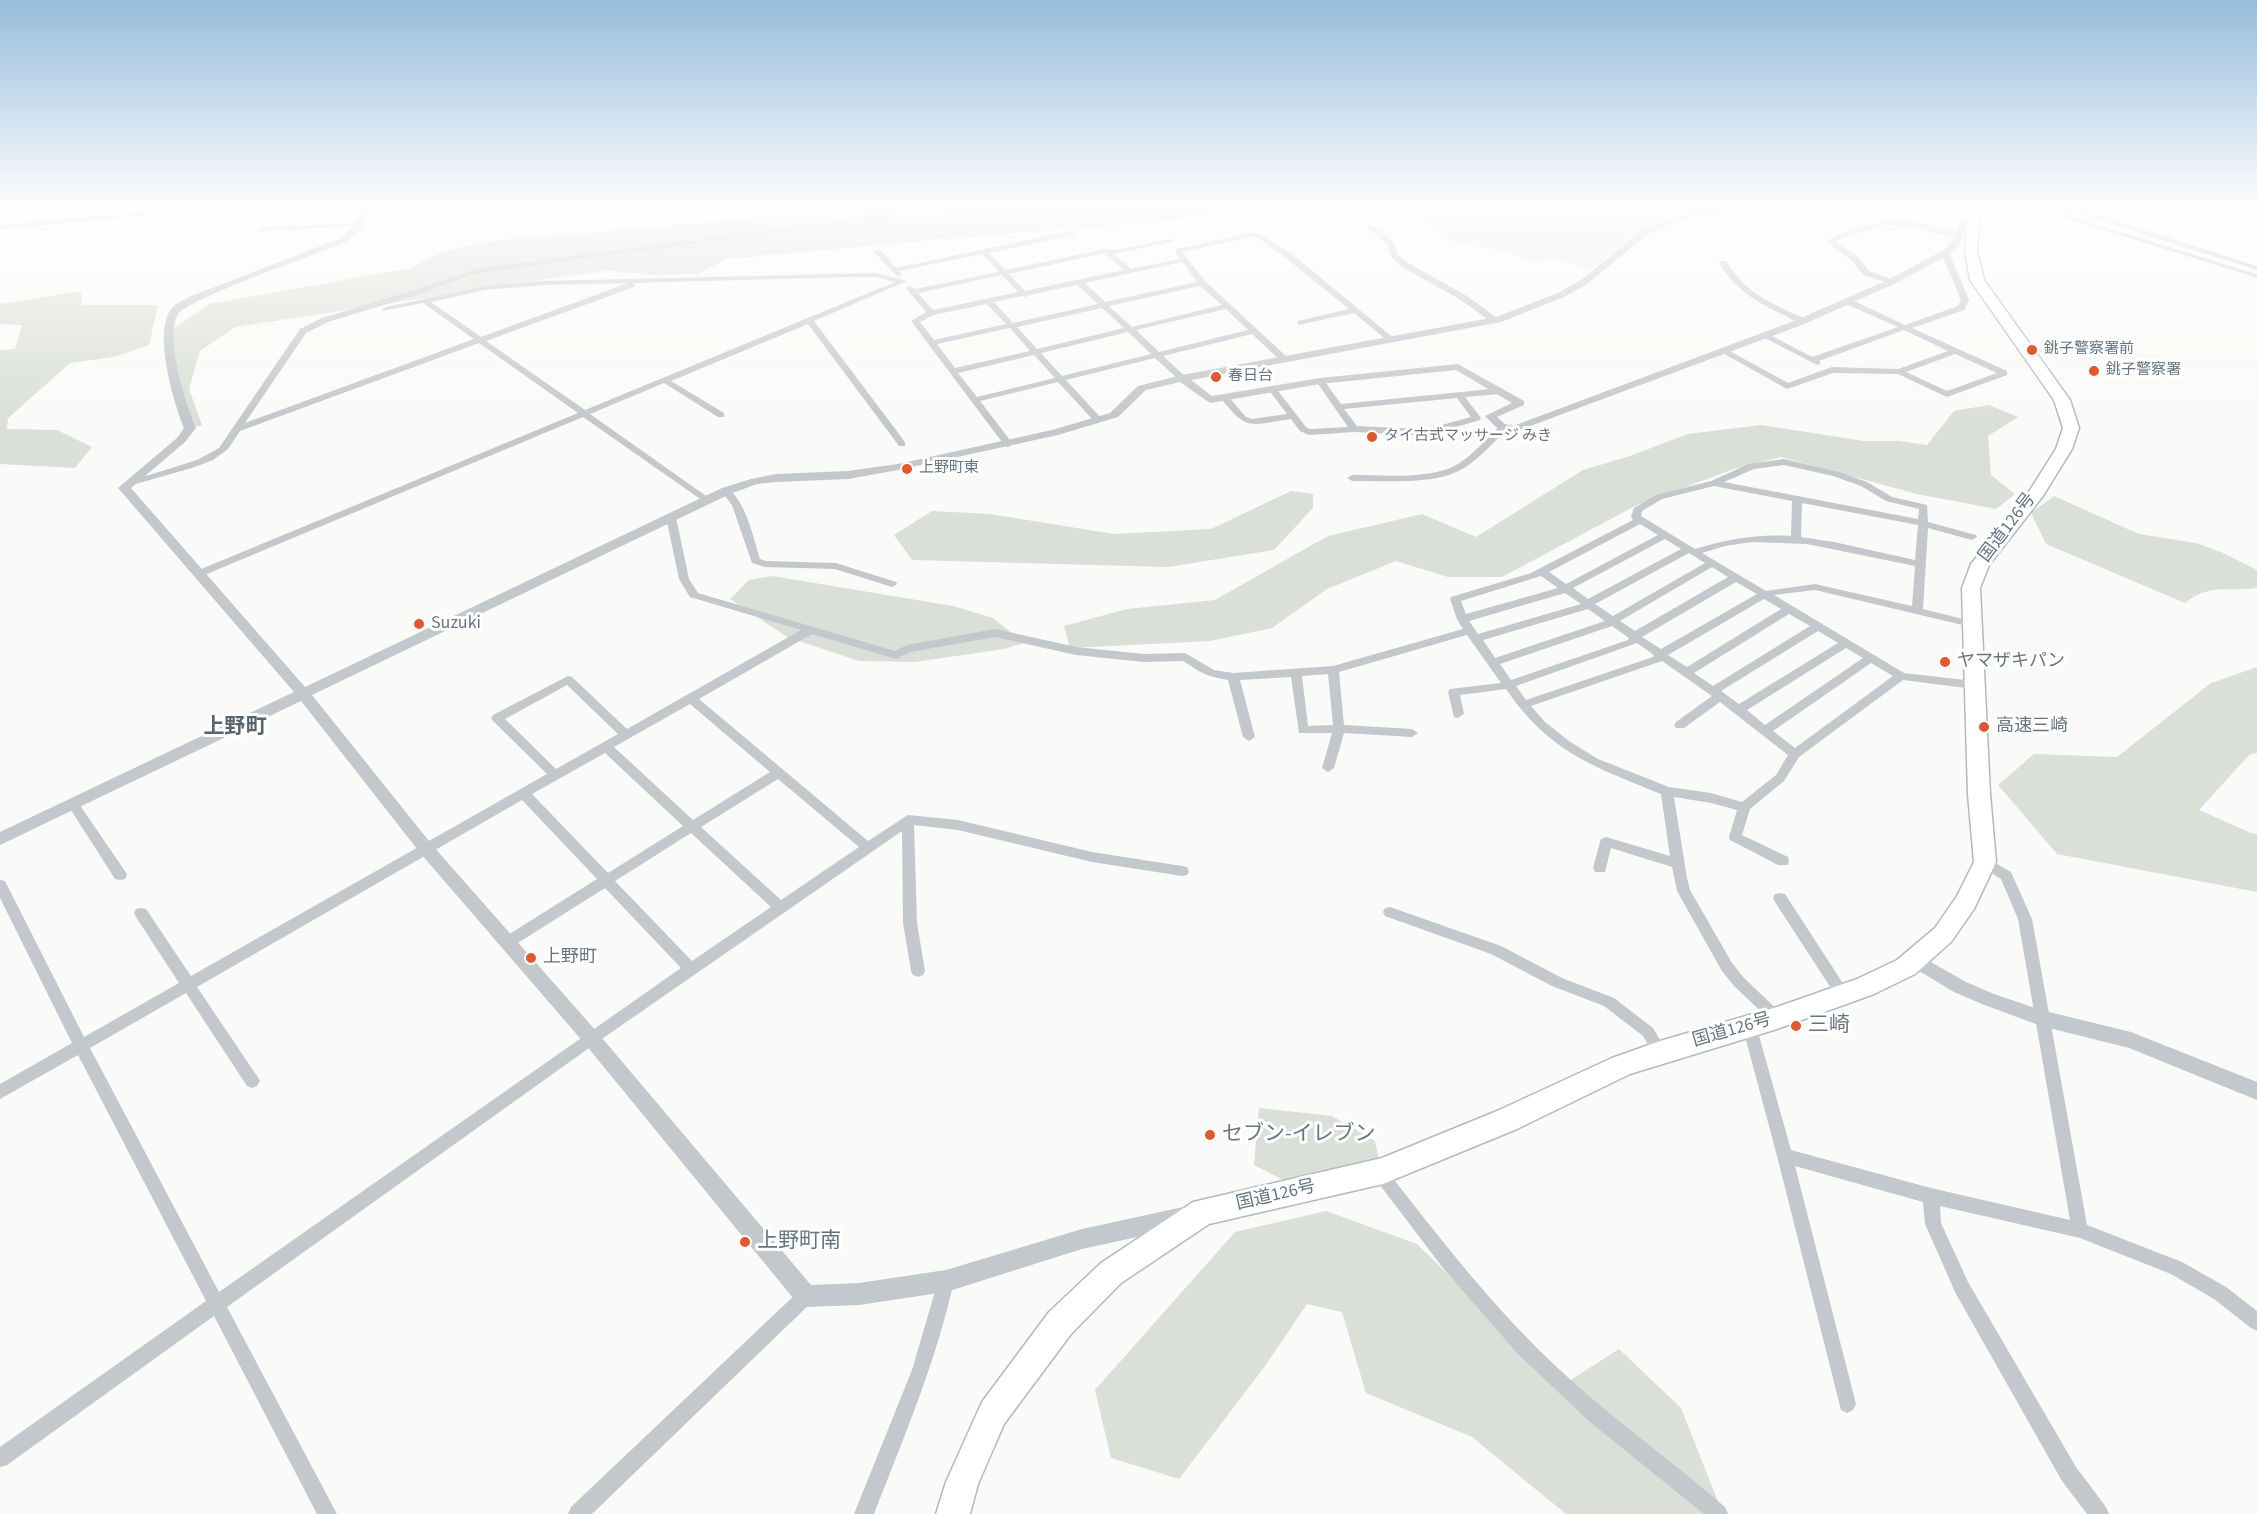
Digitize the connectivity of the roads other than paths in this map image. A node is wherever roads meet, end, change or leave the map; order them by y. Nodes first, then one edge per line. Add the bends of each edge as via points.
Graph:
1 (248, 278) edge
2 (456, 278) edge
3 (762, 278) edge
4 (888, 278) edge
5 (901, 278) edge
6 (982, 278) edge
7 (1008, 278) edge
8 (1104, 278) edge
9 (1197, 278) edge
10 (1315, 278) edge
11 (1428, 278) edge
12 (1589, 278) edge
13 (1734, 278) edge
14 (1879, 278) edge
15 (1899, 278) edge
16 (1955, 278) edge
17 (1977, 278) edge
18 (640, 281) junction
19 (903, 281) junction
20 (1891, 282) junction
21 (1080, 283) junction
22 (1202, 284) junction
23 (913, 292) junction
24 (1025, 295) junction
25 (425, 301) junction
26 (990, 302) junction
27 (1849, 302) junction
28 (1105, 306) junction
29 (1229, 306) junction
30 (1355, 310) junction
31 (932, 313) junction
32 (809, 320) junction
33 (1494, 320) junction
34 (1803, 321) junction
35 (319, 323) junction
36 (1301, 323) dead end
37 (1013, 327) junction
38 (1905, 328) junction
39 (1130, 329) junction
40 (1253, 331) junction
41 (1765, 336) junction
42 (480, 340) junction
43 (1392, 340) junction
44 (932, 343) junction
45 (1035, 351) junction
46 (1723, 351) junction
47 (1955, 351) junction
48 (1158, 356) junction
49 (1284, 359) junction
50 (1812, 360) junction
51 (1832, 370) junction
52 (954, 371) junction
53 (1899, 372) junction
54 (1182, 378) junction
55 (664, 380) junction
56 (1060, 380) junction
57 (1320, 381) junction
58 (1272, 389) junction
59 (1501, 392) junction
60 (1460, 395) junction
61 (1224, 398) junction
62 (975, 400) junction
63 (1338, 407) junction
64 (584, 414) junction
65 (720, 415) dead end
66 (1292, 416) junction
67 (1098, 420) junction
68 (1503, 428) junction
69 (236, 429) junction
70 (1354, 429) junction
71 (902, 444) dead end
72 (1008, 444) junction
73 (1352, 478) dead end
74 (132, 482) junction
75 (1714, 483) junction
76 (726, 491) junction
77 (1797, 499) junction
78 (706, 500) junction
79 (671, 517) junction
80 (1640, 520) junction
81 (1923, 524) junction
82 (1665, 535) junction
83 (1972, 537) dead end
84 (1796, 539) junction
85 (1691, 551) junction
86 (1712, 563) junction
87 (1919, 564) junction
88 (1542, 572) junction
89 (198, 574) junction
90 (1736, 577) junction
91 (892, 584) dead end
92 (1565, 587) junction
93 (1765, 594) junction
94 (1588, 603) junction
95 (1790, 609) junction
96 (1917, 612) junction
97 (1462, 619) junction
98 (1614, 620) junction
99 (1971, 624) junction
100 (1818, 626) junction
101 (812, 629) junction
102 (1475, 634) junction
103 (1635, 636) junction
104 (1847, 643) junction
105 (1661, 654) junction
106 (1871, 658) junction
107 (1494, 662) junction
108 (1333, 670) junction
109 (1687, 672) junction
110 (1296, 675) junction
111 (1901, 676) junction
112 (1233, 677) junction
113 (1507, 683) junction
114 (1974, 685) junction
115 (1716, 693) junction
116 (303, 694) junction
117 (691, 698) junction
118 (1523, 705) junction
119 (1739, 709) junction
120 (1458, 714) dead end
121 (1680, 725) dead end
122 (1339, 729) junction
123 (1765, 731) junction
124 (1412, 733) dead end
125 (626, 735) junction
126 (1248, 737) dead end
127 (606, 747) junction
128 (1795, 754) junction
129 (1328, 768) dead end
130 (778, 773) junction
131 (556, 776) junction
132 (1667, 791) junction
133 (524, 794) junction
134 (73, 804) junction
135 (1744, 807) junction
136 (909, 820) junction
137 (693, 826) junction
138 (0, 839) edge
139 (867, 847) junction
140 (427, 850) junction
141 (1783, 861) dead end
142 (1985, 862) junction
143 (1677, 863) junction
144 (1600, 868) dead end
145 (1182, 871) dead end
146 (120, 874) dead end
147 (607, 880) junction
148 (0, 885) edge
149 (1780, 898) dead end
150 (780, 908) junction
151 (1390, 912) dead end
152 (141, 913) dead end
153 (508, 942) junction
154 (1915, 960) junction
155 (691, 969) junction
156 (918, 971) dead end
157 (189, 984) junction
158 (1843, 995) junction
159 (1777, 1018) junction
160 (2041, 1018) junction
161 (1749, 1025) junction
162 (591, 1038) junction
163 (81, 1046) junction
164 (1660, 1052) junction
165 (252, 1081) dead end
166 (2257, 1091) edge
167 (0, 1092) edge
168 (1785, 1156) junction
169 (1378, 1172) junction
170 (1931, 1196) junction
171 (1203, 1212) junction
172 (2080, 1230) junction
173 (946, 1281) junction
174 (806, 1296) junction
175 (216, 1305) junction
176 (2257, 1322) edge
177 (1846, 1404) dead end
178 (0, 1458) edge
179 (327, 1514) edge
180 (578, 1514) edge
181 (864, 1514) edge
182 (953, 1514) edge
183 (1718, 1514) edge
184 (2099, 1514) edge

1 - 74 street via 176,309 170,320 170,355 179,401 190,428 181,441
2 - 35 street
3 - 18 street
4 - 19 street
5 - 19 street
6 - 23 street
7 - 24 street
8 - 21 street
9 - 22 street
10 - 30 street
11 - 33 street
12 - 33 street via 1538,306
13 - 34 street via 1750,295
14 - 20 street
15 - 20 street
16 - 38 street via 1965,300 1962,309
17 - 99 highway, 国道126号 via 2062,400 2071,428 2064,449 2037,492 1980,564 1971,588
18 - 25 street via 485,288
18 - 42 street
19 - 23 street
19 - 32 street
20 - 27 street
21 - 24 street
21 - 28 street
22 - 28 street
22 - 29 street
23 - 31 street
24 - 26 street
25 - 35 street
25 - 42 street
26 - 31 street
26 - 37 street
27 - 34 street
27 - 38 street
28 - 37 street
28 - 39 street
29 - 39 street
29 - 40 street
30 - 36 street
30 - 43 street
31 - 44 street via 915,321
32 - 55 street
32 - 71 street
33 - 43 street
34 - 41 street
35 - 69 street via 303,331
37 - 44 street
37 - 45 street
38 - 47 street
38 - 50 street
39 - 45 street
39 - 48 street
40 - 48 street
40 - 49 street
41 - 46 street
41 - 50 street
42 - 64 street
42 - 69 street
43 - 49 street
44 - 52 street
45 - 52 street
45 - 56 street
46 - 51 street via 1787,386
46 - 68 street via 1514,429
47 - 53 street
47 - 53 street via 2004,373 1947,394
48 - 54 street
48 - 56 street
49 - 54 street
50 - 51 street
51 - 53 street
52 - 62 street
54 - 61 street via 1210,400
54 - 67 street via 1142,388 1114,415
55 - 64 street
55 - 65 street
56 - 62 street
56 - 67 street
57 - 58 street
57 - 59 street via 1458,367
57 - 63 street
58 - 61 street
58 - 66 street
59 - 60 street
59 - 68 street via 1520,404 1491,416
60 - 63 street
60 - 70 street via 1477,417 1419,432
61 - 66 street via 1243,419 1251,422
62 - 72 street
63 - 70 street
64 - 78 street
64 - 89 street
66 - 70 street via 1309,432
67 - 72 street
68 - 73 street via 1452,471 1425,476
69 - 74 street via 219,453
72 - 76 street via 848,475 755,481
74 - 89 street via 124,488
75 - 77 street
75 - 80 street via 1646,503 1637,510
75 - 81 street via 1752,466 1797,463 1864,484 1889,499 1924,507
76 - 78 street
76 - 91 street via 737,505 756,561 836,566
77 - 81 street
77 - 84 street
78 - 79 street
79 - 101 street via 684,579 694,596
79 - 116 street
80 - 82 street
80 - 88 street
81 - 83 street
81 - 87 street
82 - 85 street
82 - 92 street
84 - 85 street via 1752,538
84 - 87 street
85 - 86 street
85 - 94 street
86 - 90 street
86 - 98 street
87 - 96 street
88 - 92 street
88 - 97 street via 1455,598
89 - 116 street
90 - 93 street
90 - 103 street
92 - 94 street
92 - 97 street
93 - 95 street
93 - 96 street via 1815,587
93 - 105 street
94 - 98 street
94 - 102 street via 1582,608
95 - 100 street
95 - 109 street
96 - 99 street
97 - 102 street
98 - 103 street
98 - 107 street
99 - 114 highway, 国道126号
100 - 104 street
100 - 115 street
101 - 112 street via 896,655 907,649 995,633 1076,651 1185,657 1211,673
101 - 117 street
102 - 107 street
102 - 108 street
103 - 105 street
103 - 113 street via 1632,642
104 - 106 street
104 - 119 street
105 - 109 street
105 - 118 street via 1657,660
106 - 111 street
106 - 123 street
107 - 113 street
108 - 110 street
108 - 122 street
109 - 115 street
110 - 112 street
110 - 122 street via 1304,730
111 - 114 street
111 - 128 street
112 - 126 street
113 - 118 street
113 - 120 street via 1454,692
114 - 142 highway, 国道126号
115 - 119 street
115 - 121 street
116 - 134 street
116 - 140 street
117 - 125 street
117 - 130 street
118 - 132 street via 1552,734 1594,762
119 - 123 street
122 - 124 street
122 - 129 street
123 - 128 street
125 - 127 street
125 - 131 street via 568,680 497,718
127 - 131 street
127 - 137 street
128 - 135 street via 1780,778
130 - 137 street
130 - 139 street
131 - 133 street
132 - 135 street
132 - 143 street
133 - 140 street
133 - 147 street
134 - 138 street
134 - 146 street
135 - 141 street via 1735,837
136 - 139 street
136 - 145 street via 958,825 1092,857
136 - 156 street via 910,923
137 - 147 street
137 - 150 street
139 - 150 street
140 - 153 street
140 - 157 street
142 - 154 highway, 国道126号 via 1966,902 1943,935
142 - 160 street via 2006,876 2025,919
143 - 144 street via 1606,842
143 - 159 street via 1684,891 1717,952 1739,982
147 - 153 street
147 - 155 street
148 - 163 street
149 - 158 street
150 - 155 street
151 - 164 street via 1496,950 1557,982 1609,1002 1648,1032
152 - 157 street
153 - 162 street
154 - 158 highway, 国道126号
154 - 160 street via 1960,987
155 - 162 street
157 - 163 street
157 - 165 street
158 - 159 highway, 国道126号
159 - 161 highway, 国道126号
160 - 166 street via 2131,1040
160 - 172 street
161 - 164 highway, 国道126号
161 - 168 street
162 - 174 street
162 - 175 street
163 - 167 street
163 - 175 street
164 - 169 highway, 国道126号
168 - 170 street
168 - 177 street
169 - 171 highway, 国道126号
169 - 183 street via 1449,1265 1542,1366 1581,1403
170 - 172 street
170 - 184 street via 1933,1224 1962,1288 2069,1474
171 - 173 street via 1082,1239
171 - 182 highway, 国道126号 via 1111,1273 1060,1323 993,1413 962,1482
172 - 176 street via 2176,1268 2220,1293
173 - 174 street via 859,1294
173 - 181 street via 920,1377
174 - 180 street
175 - 178 street
175 - 179 street

